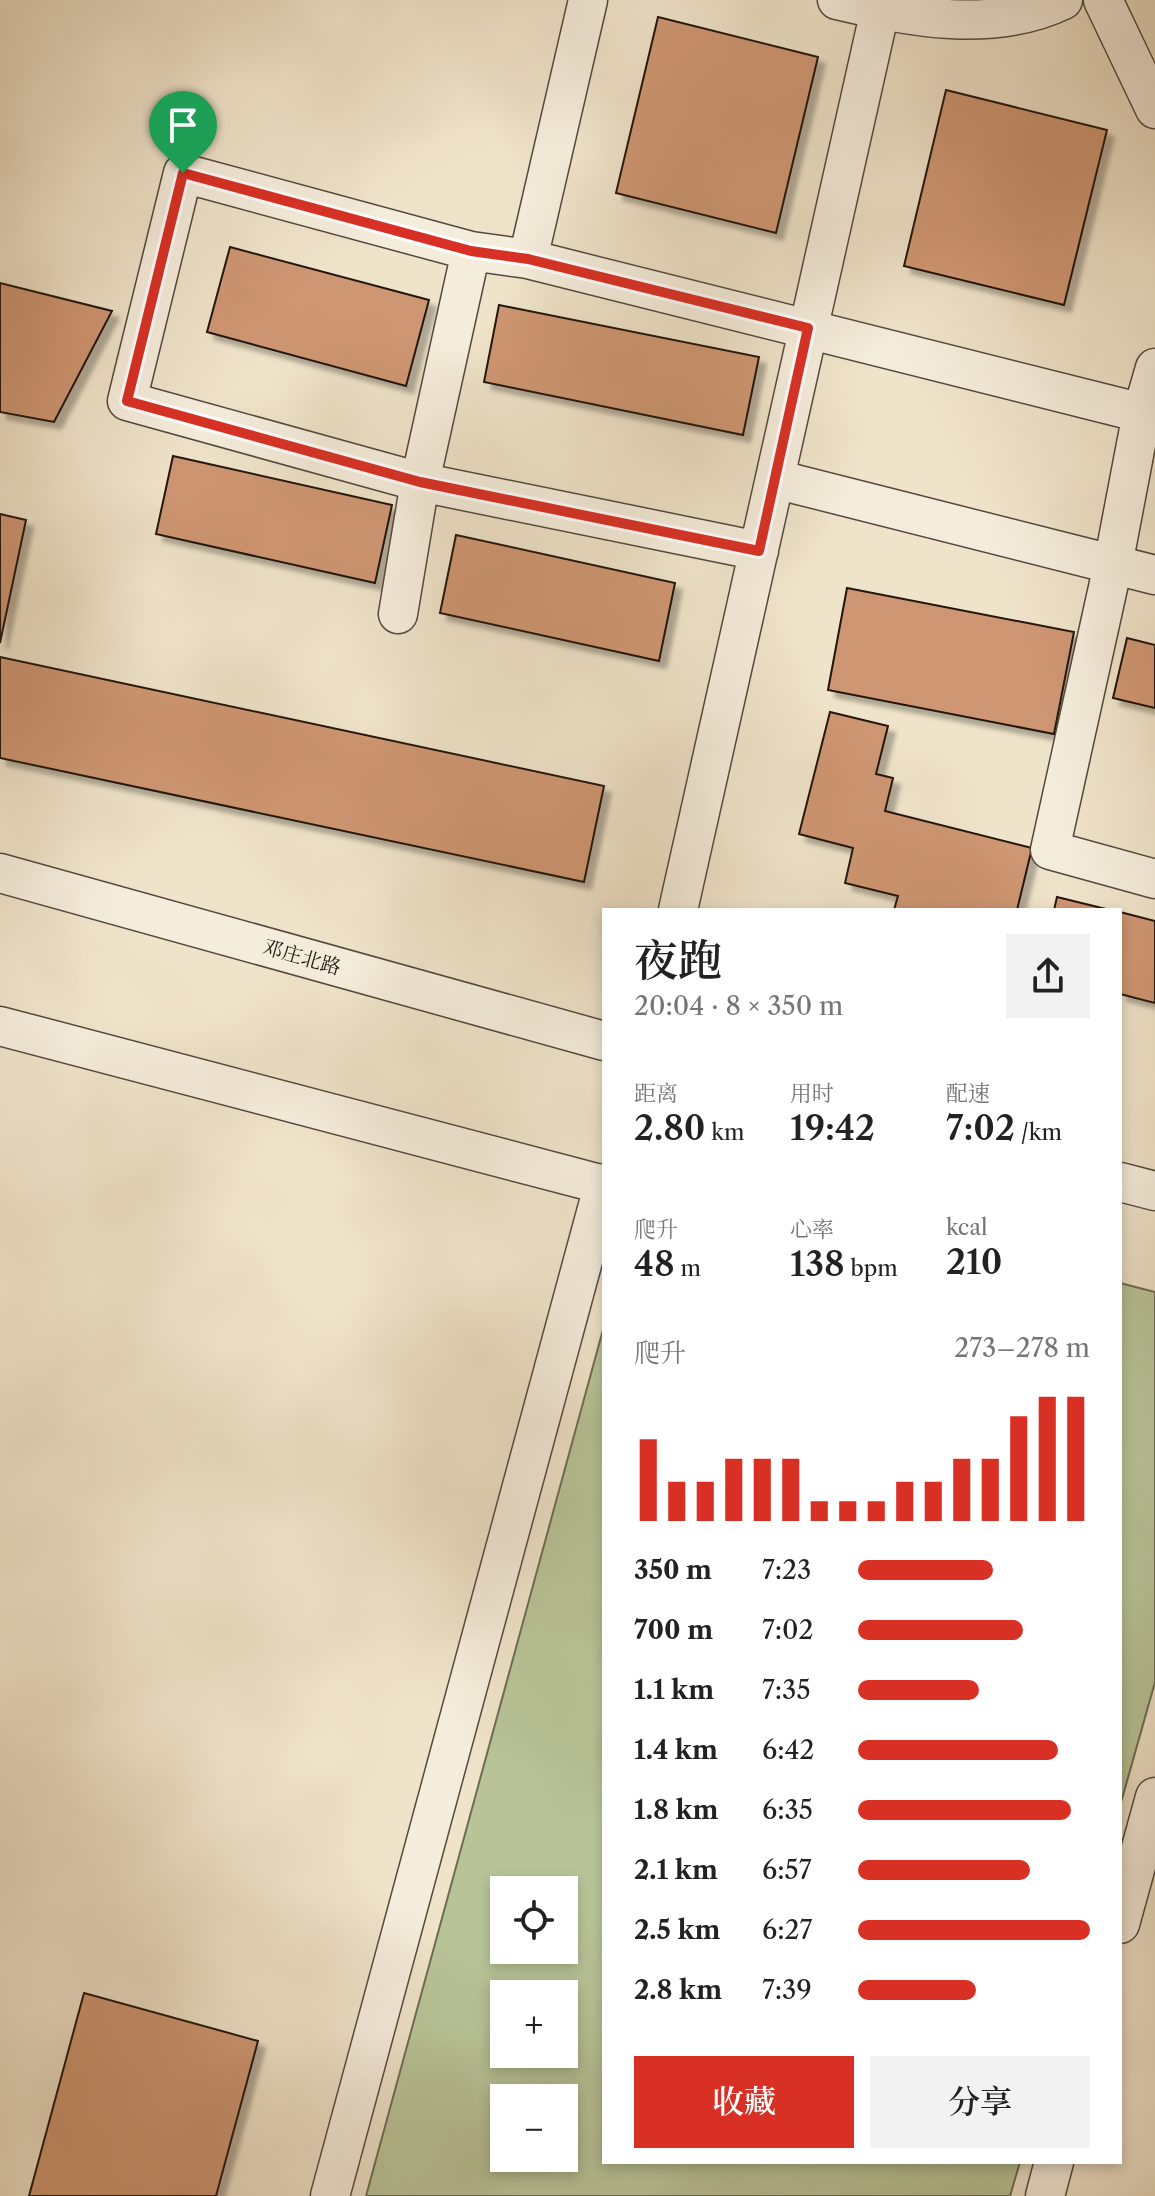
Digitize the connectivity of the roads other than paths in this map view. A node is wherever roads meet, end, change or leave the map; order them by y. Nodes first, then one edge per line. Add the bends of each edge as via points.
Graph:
1 (588, 0) edge
2 (837, 0) edge
3 (1063, 0) edge
4 (1103, 0) edge
5 (880, 10) junction
6 (1155, 109) edge
7 (471, 251) junction
8 (528, 259) junction
9 (808, 328) junction
10 (1155, 368) edge
11 (1142, 413) junction
12 (775, 479) junction
13 (420, 482) junction
14 (759, 551) junction
15 (1113, 565) junction
16 (1155, 575) edge
17 (398, 614) dead end
18 (0, 873) edge
19 (1155, 879) edge
20 (678, 908) edge
21 (0, 1026) edge
22 (602, 1040) edge
23 (602, 1183) edge
24 (1122, 1183) edge
25 (602, 1191) edge
26 (1155, 1191) edge
27 (1155, 1797) edge
28 (1122, 1917) edge
29 (1053, 2164) edge
30 (330, 2196) edge
31 (1045, 2196) edge

1 - 8 street
2 - 5 street
3 - 5 street via 996,20
4 - 6 street
5 - 9 street
7 - 8 street
7 - 13 street
7 - 13 street via 183,173 127,401
8 - 9 street
9 - 11 street
9 - 12 street
10 - 11 street
11 - 15 street
12 - 14 street
12 - 15 street
13 - 14 street
13 - 17 street
14 - 20 street
15 - 16 street
15 - 19 street via 1050,850
18 - 22 street, 邓庄北路
21 - 23 street
24 - 26 street
25 - 30 street
27 - 28 street
29 - 31 street

